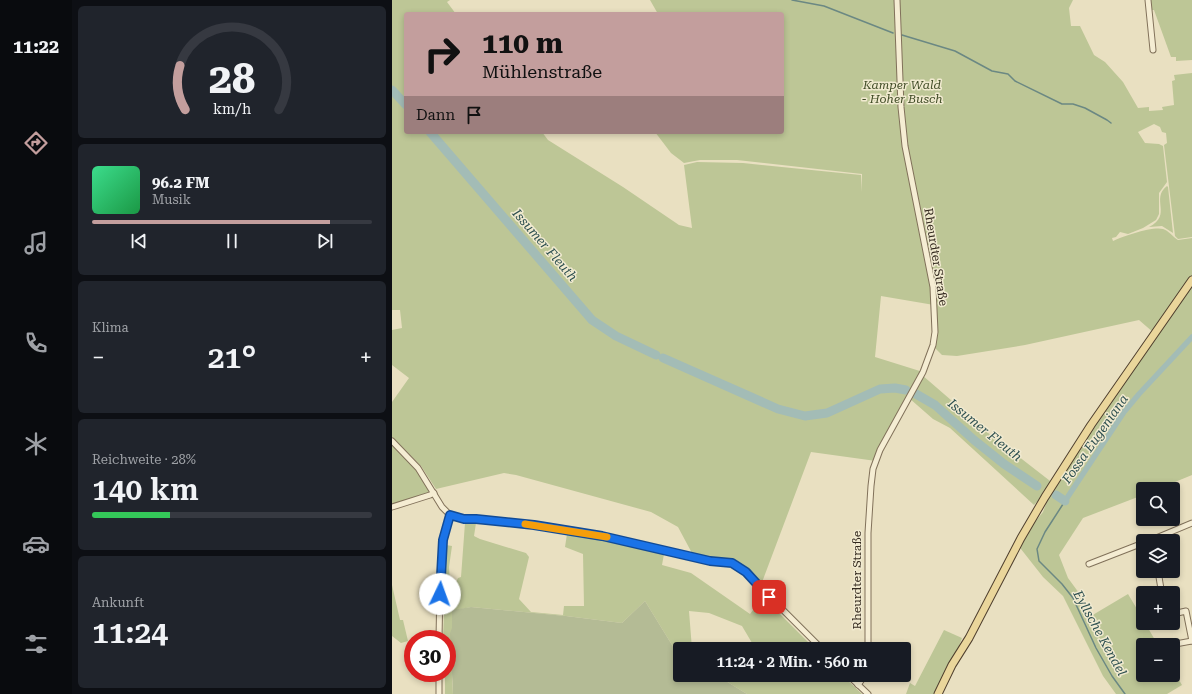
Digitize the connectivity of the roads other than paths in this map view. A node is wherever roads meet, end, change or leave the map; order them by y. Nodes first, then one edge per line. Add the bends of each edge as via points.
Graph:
1 (897, 0) edge
2 (1148, 0) edge
3 (1153, 50) dead end
4 (1192, 280) edge
5 (392, 441) edge
6 (434, 492) junction
7 (392, 507) edge
8 (450, 515) junction
9 (1192, 523) edge
10 (1166, 534) edge
11 (1136, 546) edge
12 (1089, 564) dead end
13 (1180, 612) edge
14 (439, 630) edge
15 (1192, 641) edge
16 (815, 642) edge
17 (868, 642) edge
18 (1180, 643) edge
19 (439, 682) edge
20 (855, 682) edge
21 (860, 682) edge
22 (858, 685) junction
23 (439, 694) edge
24 (868, 694) edge
25 (938, 694) edge

1 - 17 street, Rheurdter Straße via 905,146 933,287 935,332 923,372 880,450 873,469 868,533
2 - 3 street
4 - 25 main road via 1095,418 1045,497
5 - 6 street via 418,468
6 - 7 street
6 - 8 street
8 - 14 street via 443,540
8 - 16 street via 464,519 534,525 602,536 710,561 732,563 746,572
9 - 10 street
11 - 12 street
13 - 15 street via 1186,611
15 - 18 street
19 - 23 street
20 - 22 street
21 - 22 street
22 - 24 street

